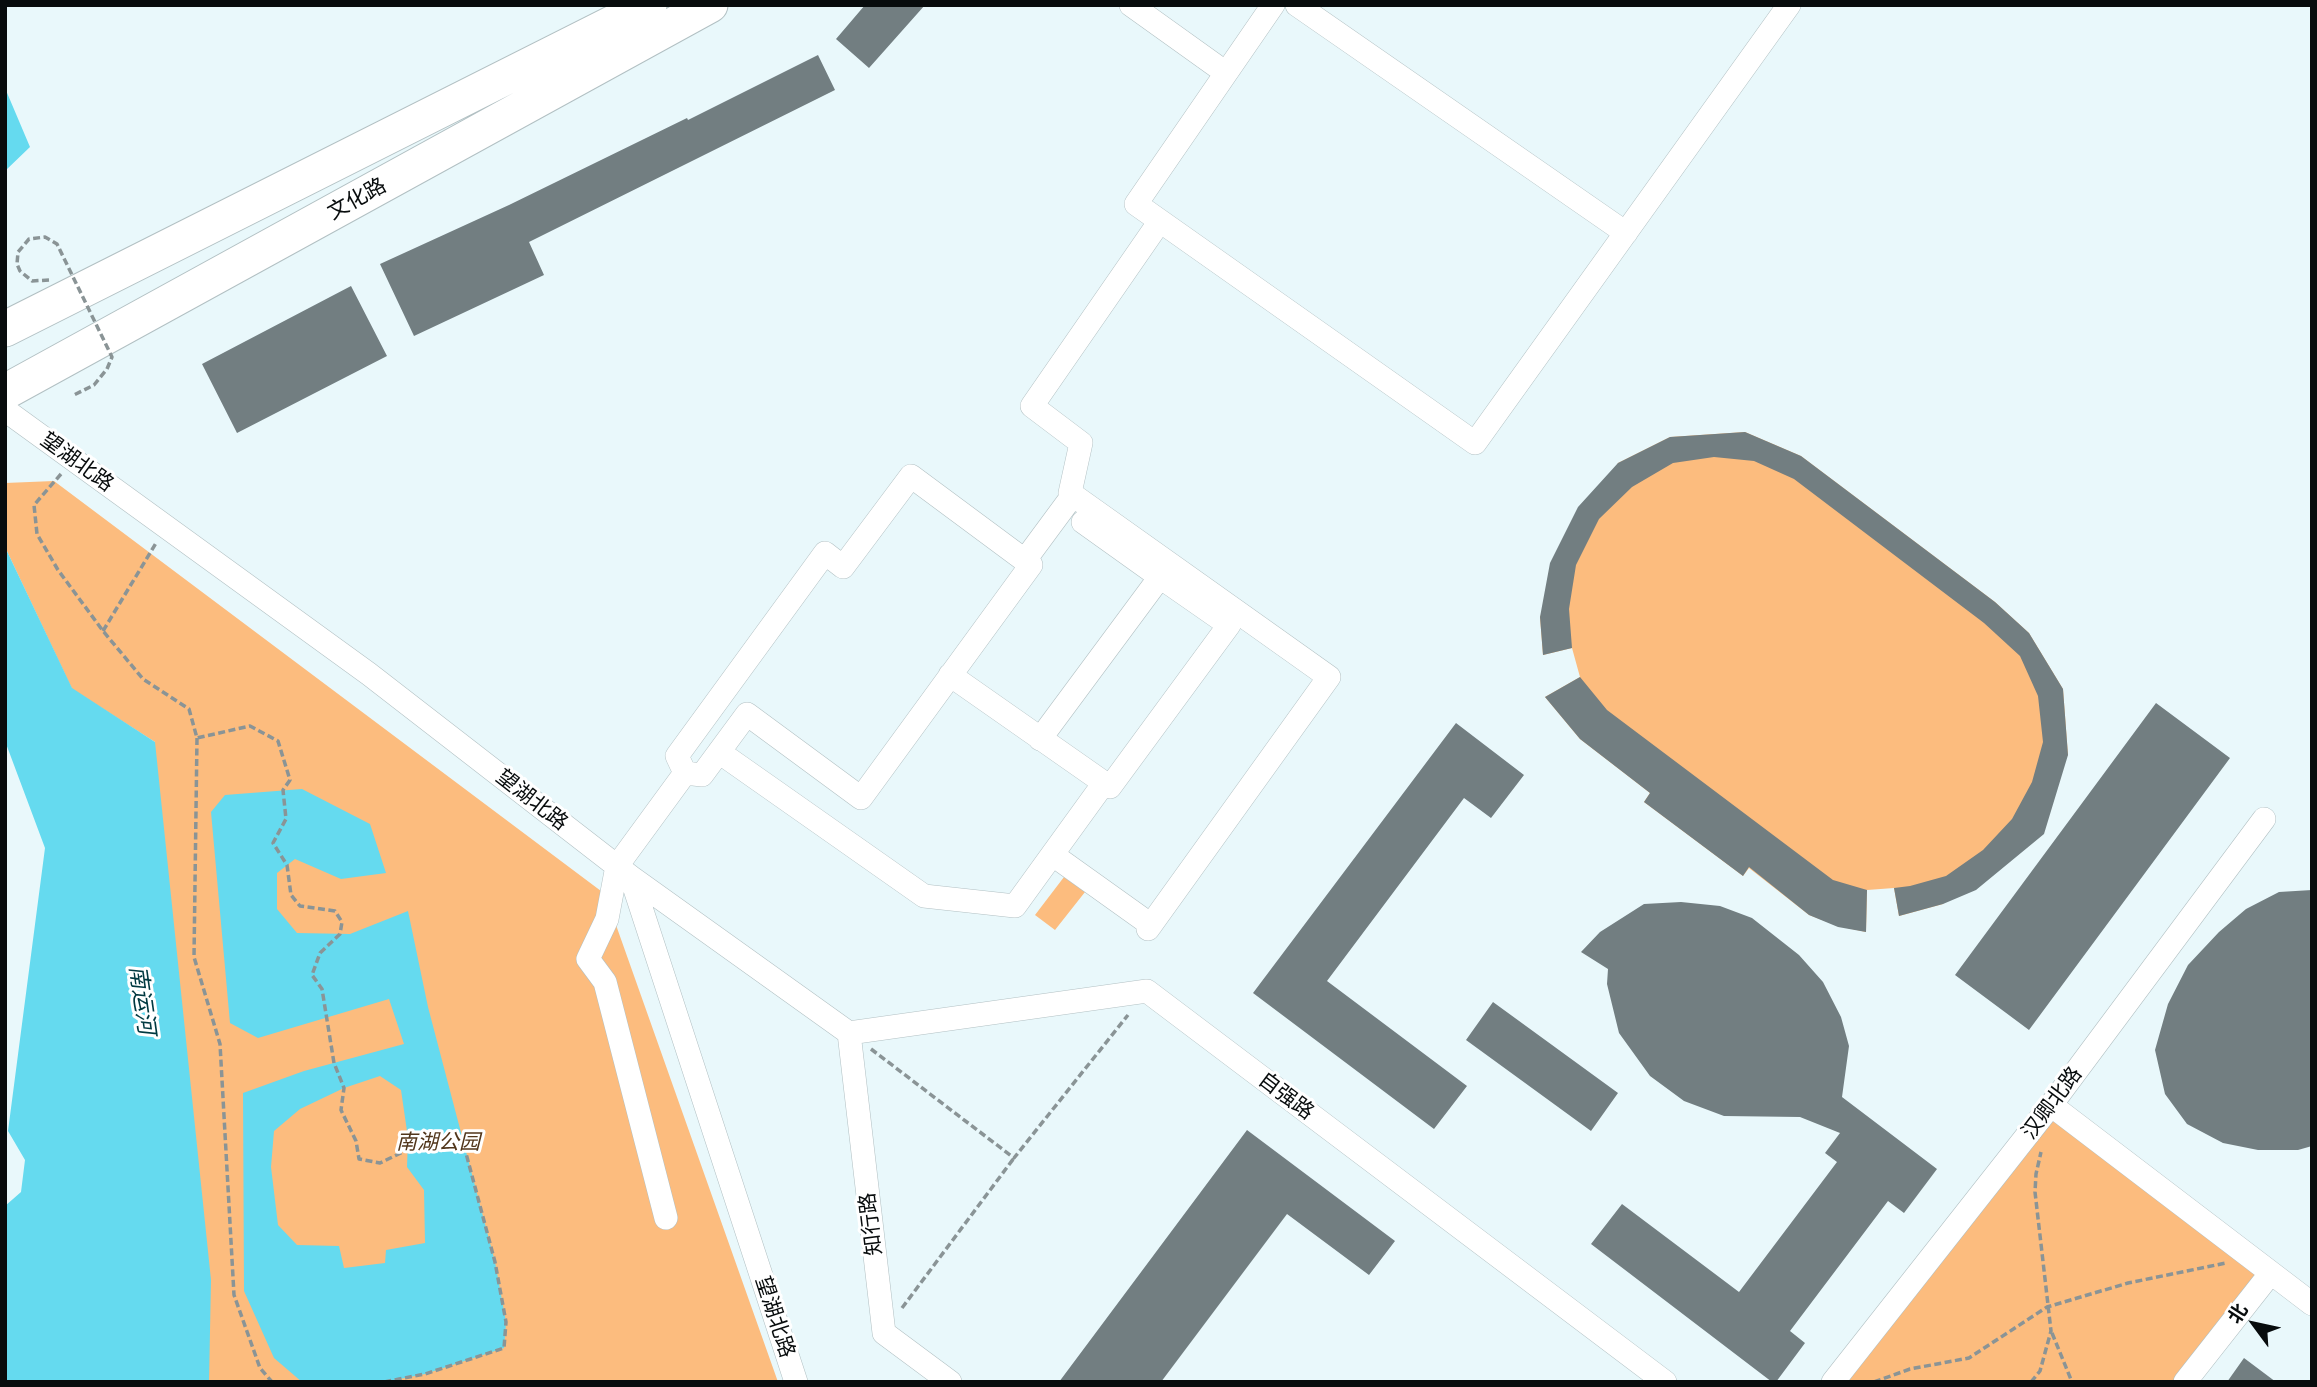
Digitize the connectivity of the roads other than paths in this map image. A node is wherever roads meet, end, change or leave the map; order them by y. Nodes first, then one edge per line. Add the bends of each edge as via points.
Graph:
1 (649, 5) edge
2 (710, 5) edge
3 (1131, 5) edge
4 (1273, 5) edge
5 (1297, 5) edge
6 (1789, 5) edge
7 (1226, 74) junction
8 (1160, 221) junction
9 (1626, 233) junction
10 (5, 329) edge
11 (5, 392) edge
12 (5, 410) edge
13 (1068, 502) junction
14 (1025, 560) junction
15 (1160, 577) junction
16 (950, 675) junction
17 (722, 695) junction
18 (747, 714) junction
19 (1041, 739) junction
20 (719, 752) junction
21 (685, 772) junction
22 (1104, 783) junction
23 (2264, 819) dead end
24 (1053, 855) junction
25 (624, 871) junction
26 (849, 1033) junction
27 (2051, 1105) junction
28 (666, 1218) dead end
29 (2270, 1274) junction
30 (2312, 1304) edge
31 (796, 1382) edge
32 (950, 1382) edge
33 (1665, 1382) edge
34 (1833, 1382) edge
35 (2185, 1382) edge

1 - 10 main road, 文化路
2 - 11 main road, 文化路
3 - 7 street
4 - 7 street
5 - 9 street
6 - 9 street
7 - 8 street via 1136,204
8 - 9 street via 1475,443
8 - 13 street via 1032,406 1081,443
12 - 25 street, 望湖北路 via 369,674
13 - 14 street
13 - 15 street
13 - 24 street via 1329,677 1149,927
14 - 16 street via 1031,565
14 - 17 street via 911,476 843,567 825,554
15 - 19 street
15 - 22 street via 1229,625 1110,788
16 - 18 street via 861,798
16 - 19 street
17 - 18 street
17 - 21 street via 677,756
18 - 20 street
19 - 22 street
20 - 21 street via 702,775
20 - 24 street via 924,896 1015,906
21 - 25 street
22 - 24 street
23 - 27 street, 汉卿北路
25 - 26 street
25 - 28 street via 588,959 605,982
25 - 31 street, 望湖北路
26 - 32 street, 知行路 via 884,1333
26 - 33 street, 自强路 via 1147,991
27 - 29 street
27 - 34 street, 汉卿北路
29 - 30 street
29 - 35 street

